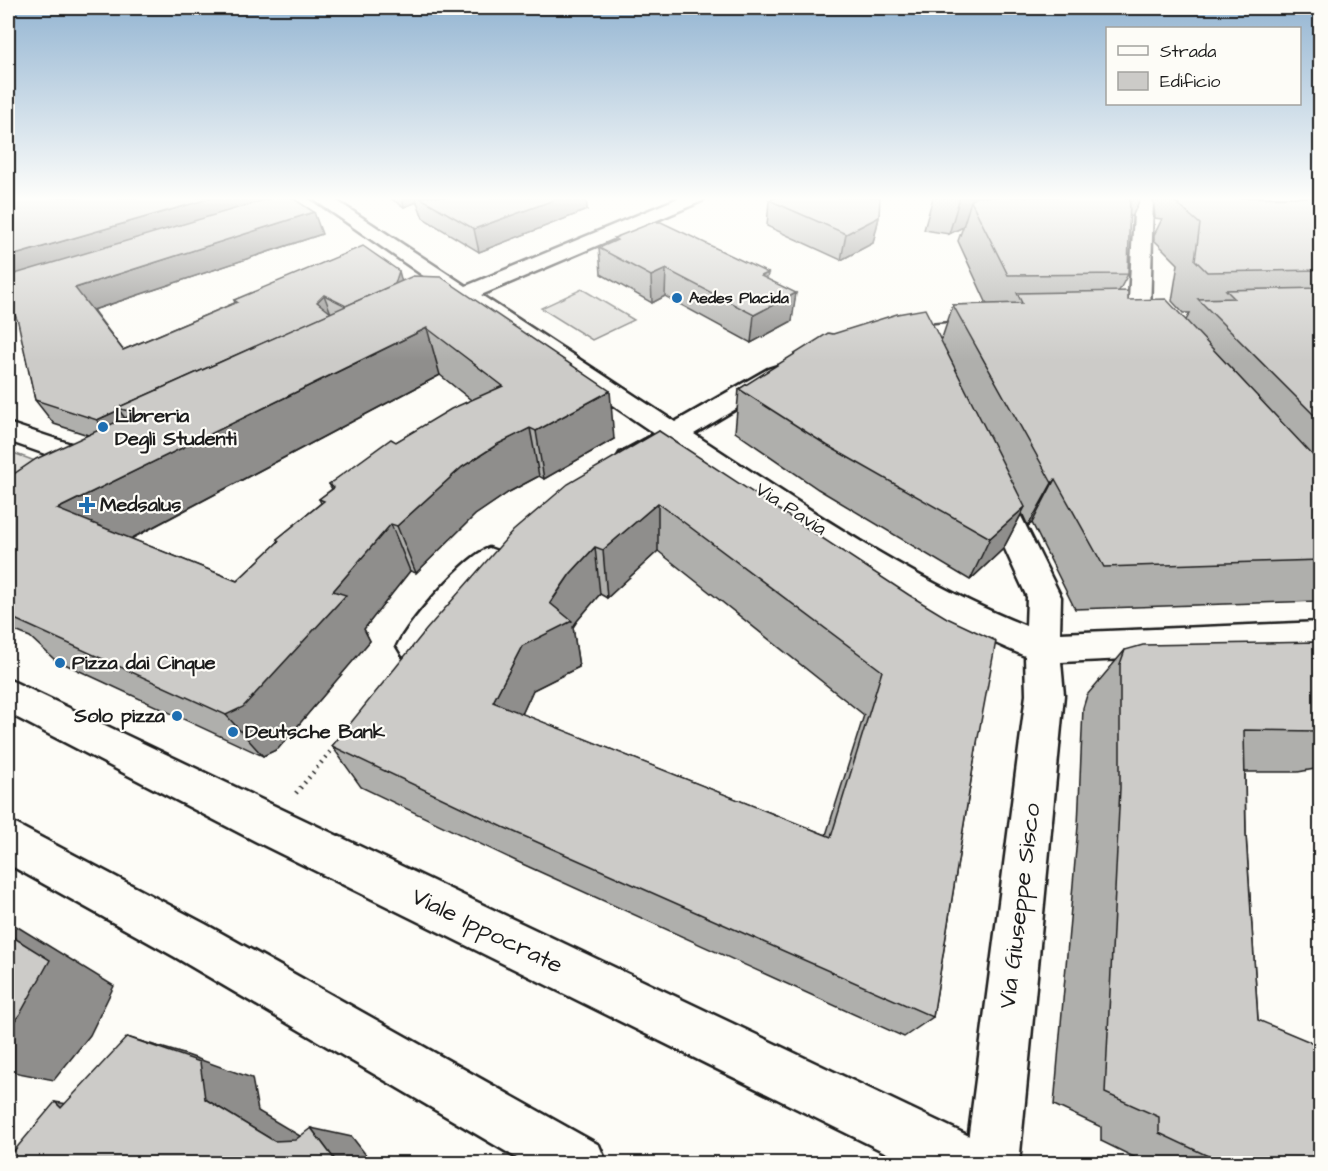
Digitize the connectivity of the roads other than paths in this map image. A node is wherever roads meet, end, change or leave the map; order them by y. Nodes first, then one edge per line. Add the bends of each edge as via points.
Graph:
1 (402, 252) edge
2 (563, 252) edge
3 (1149, 252) edge
4 (463, 293) junction
5 (429, 310) edge
6 (1178, 323) edge
7 (1130, 324) junction
8 (1014, 326) edge
9 (870, 340) edge
10 (1170, 355) edge
11 (796, 365) edge
12 (9, 430) edge
13 (674, 433) junction
14 (983, 470) edge
15 (602, 476) edge
16 (70, 482) edge
17 (510, 538) edge
18 (1320, 636) edge
19 (1042, 648) junction
20 (397, 669) edge
21 (8, 695) edge
22 (8, 841) edge
23 (580, 1164) edge
24 (969, 1164) edge
25 (992, 1164) edge

1 - 4 street, Via Pavia
2 - 4 street
3 - 7 street via 1139,316
4 - 5 street
4 - 13 street, Via Pavia
6 - 7 street
7 - 10 street
8 - 9 street via 923,344
11 - 13 street
12 - 16 street via 110,458
13 - 15 street
13 - 19 street, Via Pavia via 937,601
14 - 19 street, Via Giuseppe Sisco via 1044,597
17 - 20 street via 448,604
18 - 19 street, Via Pavia
19 - 25 street, Via Giuseppe Sisco via 1045,695
21 - 24 street, Viale Ippocrate
22 - 23 street

